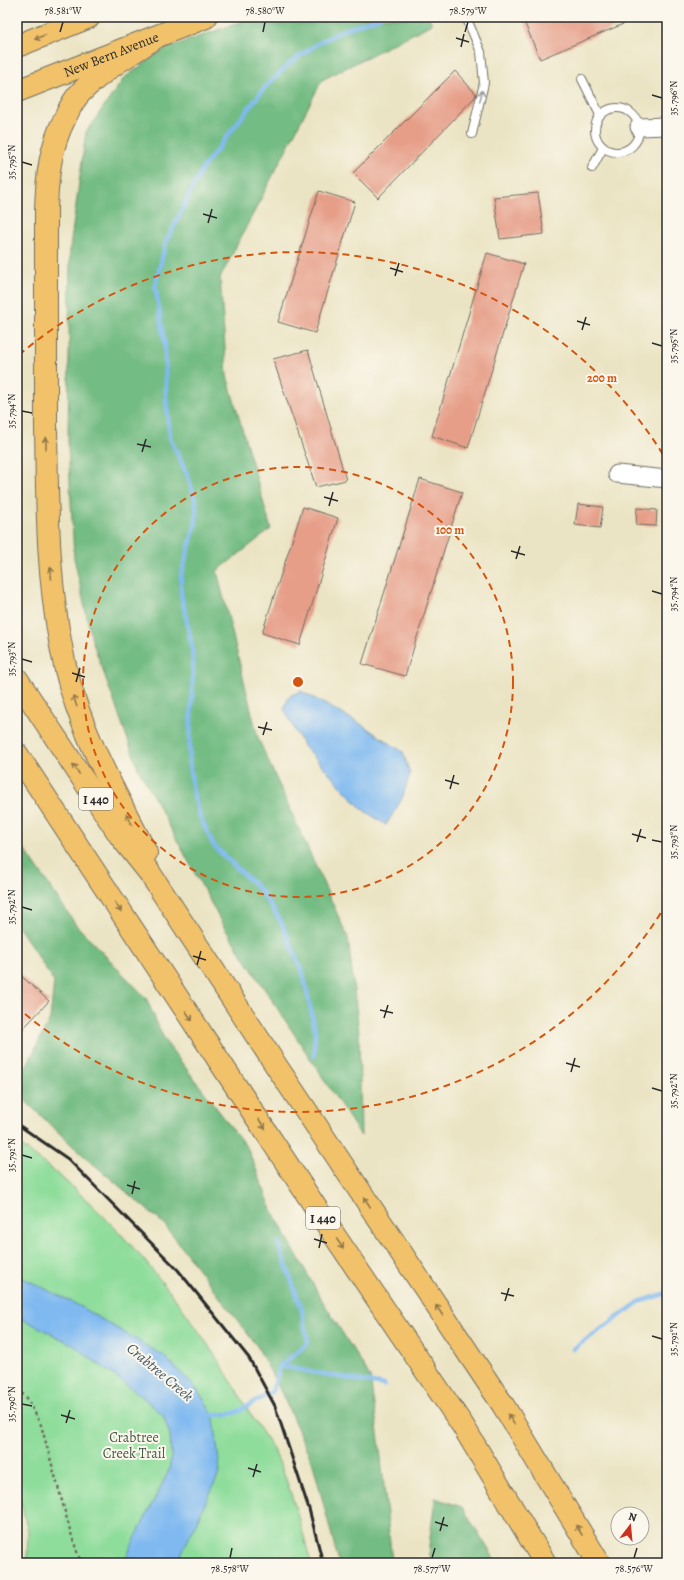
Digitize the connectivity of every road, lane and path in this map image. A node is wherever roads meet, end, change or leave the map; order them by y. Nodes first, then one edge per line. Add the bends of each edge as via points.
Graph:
1 (89, 17) edge
2 (206, 17) edge
3 (466, 17) edge
4 (155, 38) junction
5 (17, 46) edge
6 (582, 79) dead end
7 (17, 91) edge
8 (600, 115) junction
9 (667, 126) edge
10 (639, 127) junction
11 (472, 134) dead end
12 (603, 148) junction
13 (592, 168) dead end
14 (617, 474) dead end
15 (667, 479) edge
16 (17, 679) edge
17 (17, 754) edge
18 (17, 774) edge
19 (97, 874) junction
20 (178, 916) junction
21 (17, 1389) edge
22 (84, 1563) edge
23 (545, 1563) edge
24 (599, 1563) edge

1 -> 5 main road
2 - 4 main road, New Bern Avenue
11 -> 3 lane via 484,83 481,52
4 - 7 main road, New Bern Avenue
20 -> 4 main road via 108,776 77,707 66,671 52,590 47,512 46,210 51,155 58,132 80,93 114,65
6 - 8 lane
8 - 10 lane via 612,108 626,109 633,114
8 - 12 lane via 596,122 595,136
9 - 10 street
10 - 12 lane via 636,142 625,151 617,152
12 - 13 lane
14 - 15 street
20 -> 16 main road, I 440 via 104,811
17 - 19 main road, I 440
18 - 19 main road
19 -> 23 main road, I 440 via 324,1220 463,1426
24 -> 20 main road, I 440 via 503,1405
21 - 22 path via 27,1398 41,1425 70,1530 78,1555

